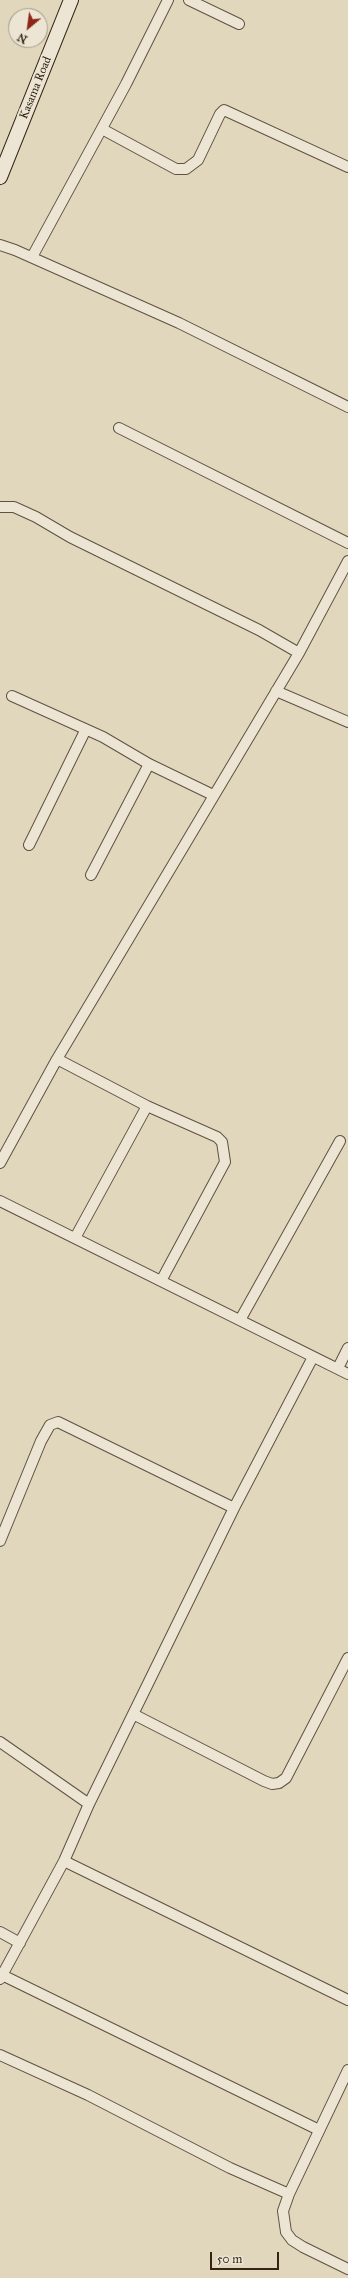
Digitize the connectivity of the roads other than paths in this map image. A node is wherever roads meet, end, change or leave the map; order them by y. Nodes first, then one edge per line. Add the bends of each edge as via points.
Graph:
1 (71, 0) edge
2 (168, 0) edge
3 (189, 0) edge
4 (239, 24) dead end
5 (102, 129) junction
6 (348, 168) edge
7 (0, 177) edge
8 (0, 245) edge
9 (32, 257) junction
10 (348, 407) edge
11 (120, 428) dead end
12 (0, 507) edge
13 (348, 543) edge
14 (348, 561) edge
15 (299, 653) junction
16 (276, 691) junction
17 (12, 696) dead end
18 (348, 722) edge
19 (85, 731) junction
20 (149, 764) junction
21 (213, 795) junction
22 (29, 845) dead end
23 (91, 875) dead end
24 (57, 1059) junction
25 (147, 1106) junction
26 (340, 1141) dead end
27 (0, 1163) edge
28 (0, 1201) edge
29 (75, 1238) junction
30 (160, 1281) junction
31 (240, 1320) junction
32 (348, 1348) edge
33 (312, 1357) junction
34 (338, 1368) junction
35 (348, 1374) edge
36 (234, 1508) junction
37 (0, 1540) edge
38 (348, 1658) edge
39 (133, 1714) junction
40 (0, 1742) edge
41 (89, 1804) junction
42 (64, 1860) junction
43 (0, 1932) edge
44 (20, 1943) junction
45 (1, 1977) edge
46 (348, 2000) edge
47 (0, 2055) edge
48 (348, 2070) edge
49 (319, 2130) junction
50 (289, 2194) junction
51 (348, 2269) edge

1 - 7 street, Kasama Road
2 - 5 street
3 - 4 street
5 - 6 street via 176,169 186,169 198,160 224,110
5 - 9 street
8 - 9 street
9 - 10 street via 179,322
11 - 13 street
12 - 15 street via 14,507 36,517 70,537 259,630
14 - 15 street
15 - 16 street
16 - 18 street
16 - 21 street
17 - 19 street
19 - 20 street via 103,737
19 - 22 street
20 - 21 street
20 - 23 street
21 - 24 street
24 - 25 street
24 - 27 street
25 - 29 street
25 - 30 street via 217,1137 222,1142 225,1162
26 - 31 street
28 - 29 street
29 - 30 street
30 - 31 street
31 - 33 street
32 - 34 street
33 - 34 street
33 - 36 street
34 - 35 street
36 - 37 street via 58,1422 50,1424 41,1441
36 - 39 street
38 - 39 street via 286,1778 279,1783 264,1781
39 - 41 street
40 - 41 street
41 - 42 street
42 - 44 street
42 - 46 street
43 - 44 street
44 - 45 street
45 - 49 street
47 - 50 street via 88,2095 230,2168
48 - 49 street
49 - 50 street
50 - 51 street via 283,2211 286,2232 303,2247

